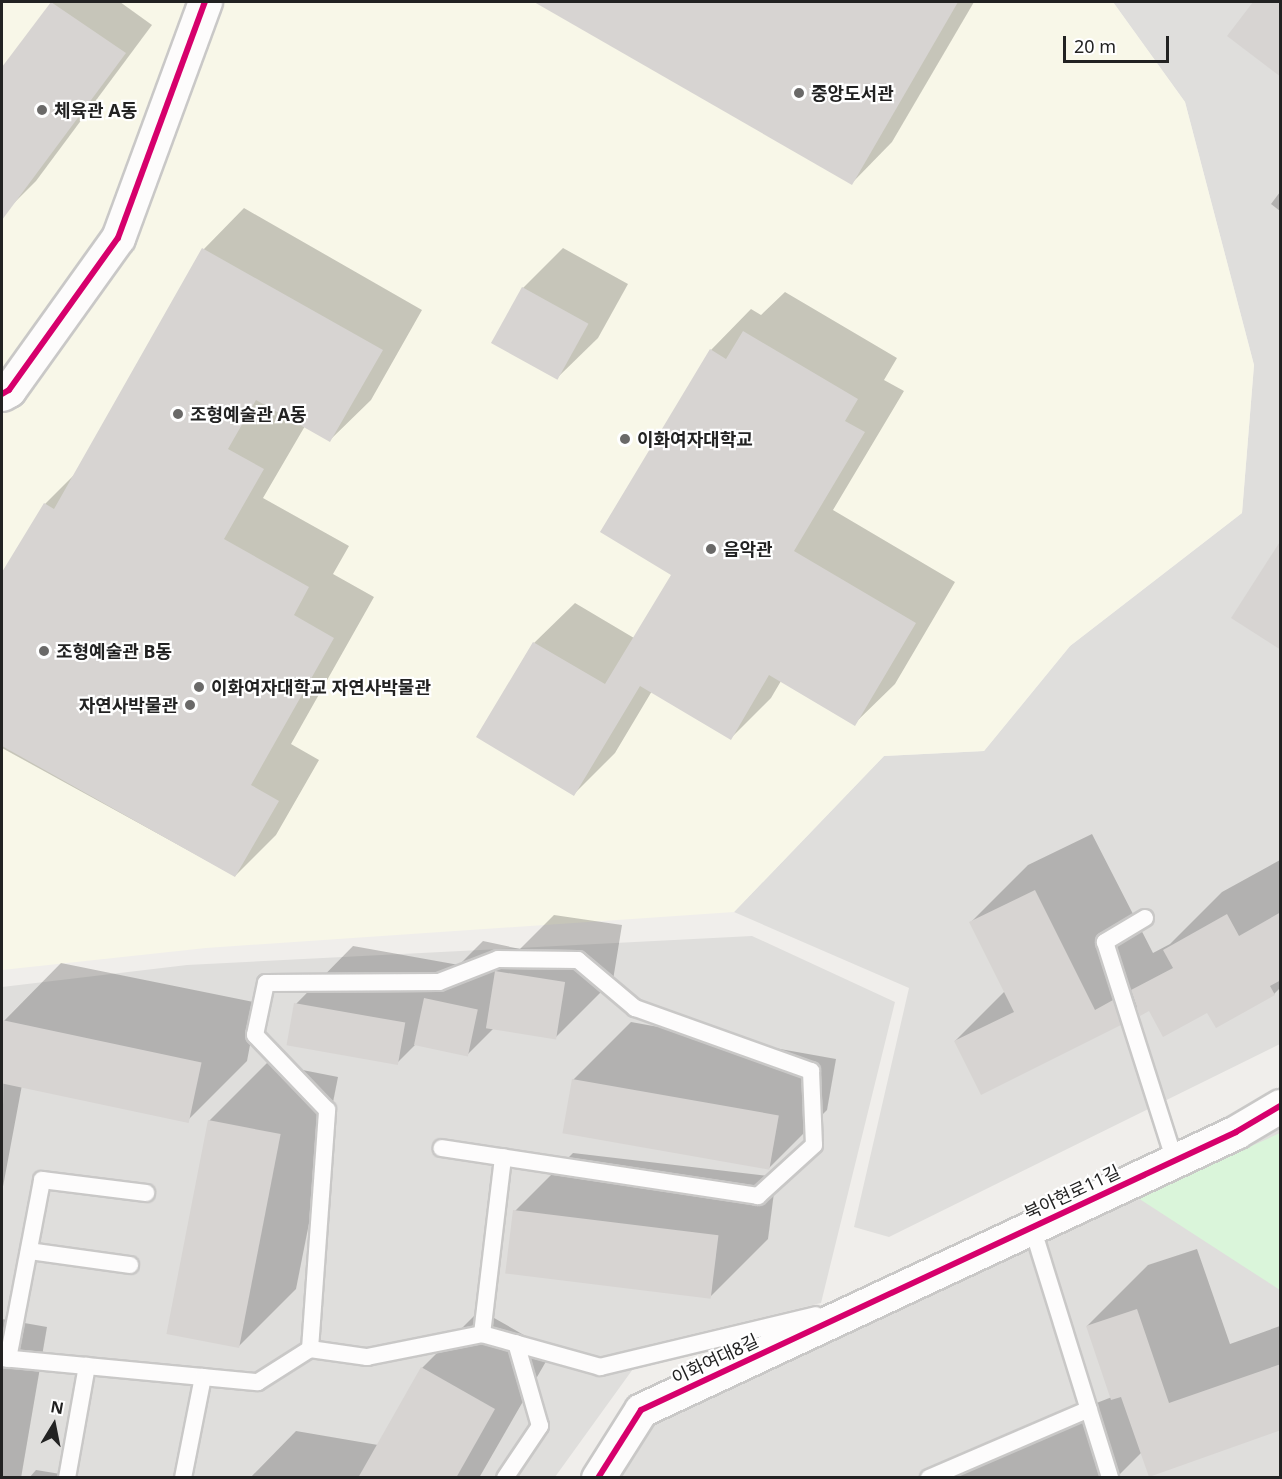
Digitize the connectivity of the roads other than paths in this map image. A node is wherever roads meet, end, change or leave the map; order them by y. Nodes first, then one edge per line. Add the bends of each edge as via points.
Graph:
1 (205, 2) edge
2 (2, 394) edge
3 (1145, 918) dead end
4 (1281, 1106) edge
5 (442, 1148) dead end
6 (503, 1157) junction
7 (1175, 1161) junction
8 (146, 1193) dead end
9 (1032, 1227) junction
10 (28, 1251) junction
11 (130, 1265) dead end
12 (874, 1300) junction
13 (482, 1334) junction
14 (516, 1343) junction
15 (310, 1349) junction
16 (5, 1359) edge
17 (87, 1366) junction
18 (203, 1377) junction
19 (1089, 1408) junction
20 (67, 1478) edge
21 (183, 1478) edge
22 (505, 1478) edge
23 (598, 1478) edge
24 (929, 1478) edge
25 (1110, 1478) edge

1 - 2 street via 118,238 9,390
3 - 7 lane via 1105,942
4 - 7 street, 북아현로11길
5 - 6 lane
6 - 13 lane
6 - 15 lane via 758,1196 814,1145 811,1071 635,1008 578,960 498,959 439,982 266,983 255,1035 327,1110
7 - 9 street, 북아현로11길
8 - 10 lane via 42,1180
9 - 12 street, 북아현로11길
9 - 19 lane
10 - 11 lane
10 - 16 lane
12 - 14 lane via 600,1367
12 - 23 street, 이화여대8길 via 641,1410
13 - 14 lane
13 - 15 lane via 367,1358
14 - 22 lane via 540,1426
15 - 18 lane via 258,1382
16 - 17 lane
17 - 18 lane
17 - 20 lane
18 - 21 lane
19 - 24 lane
19 - 25 lane

